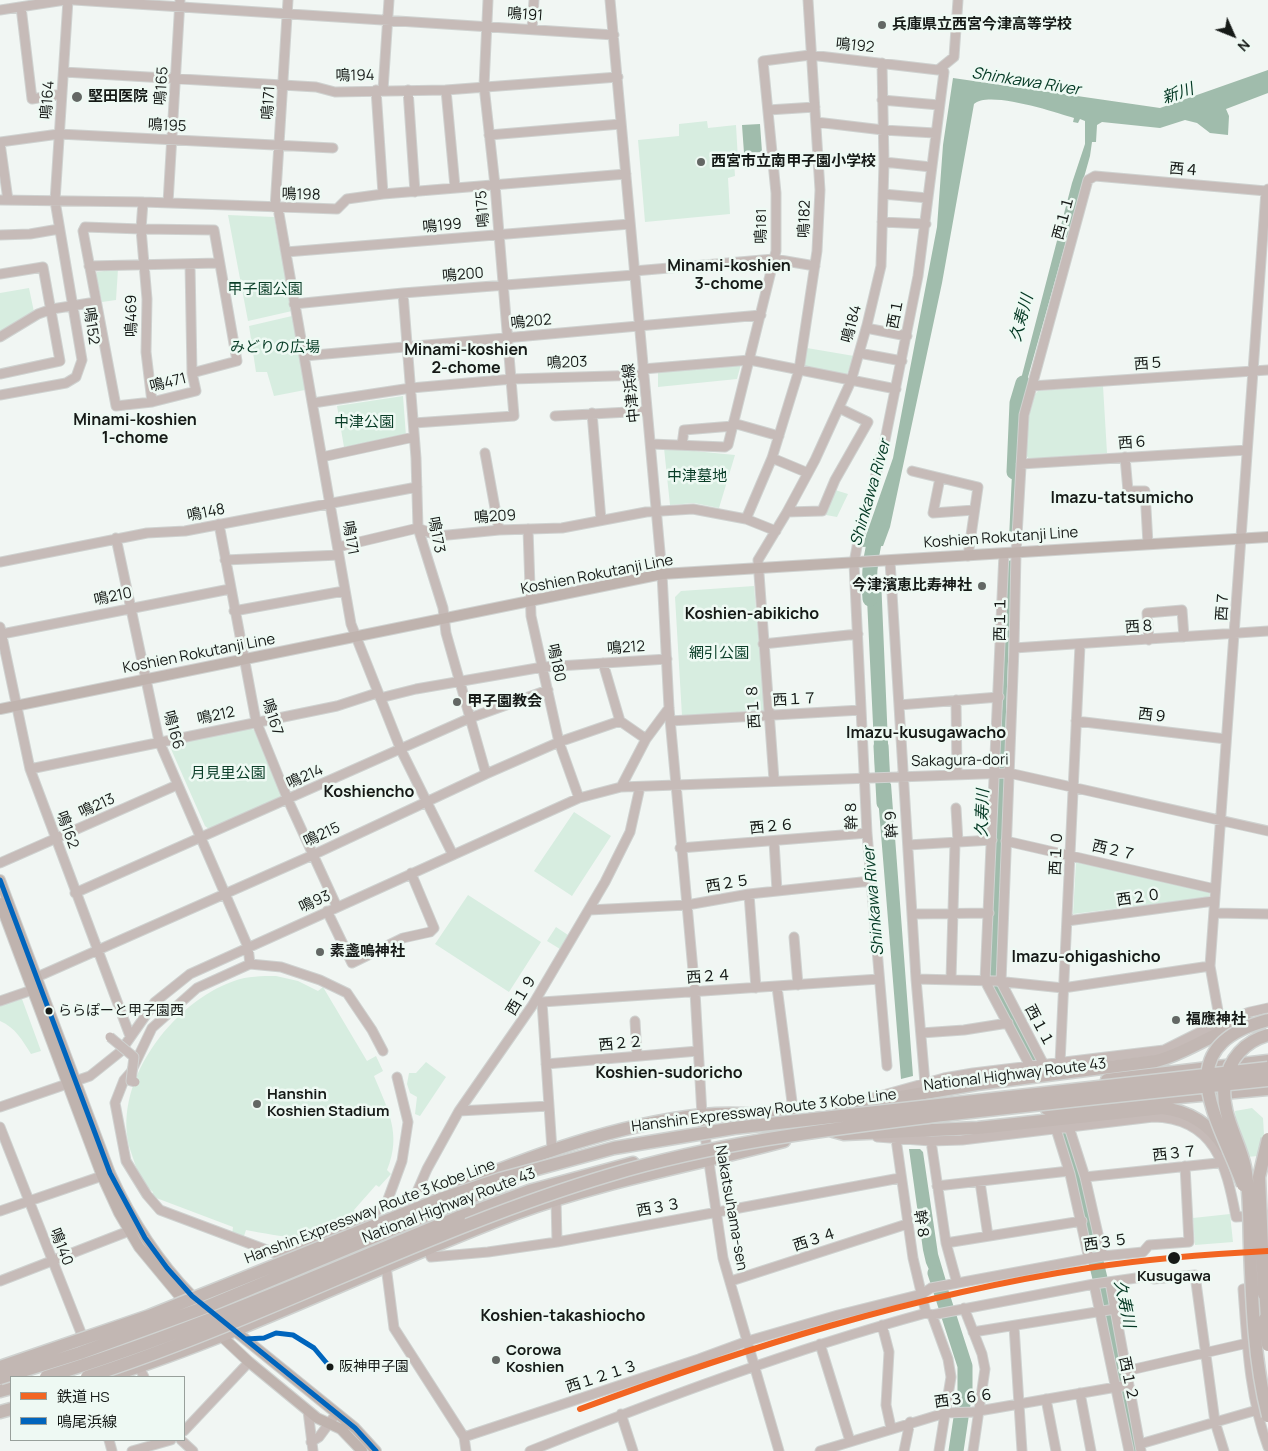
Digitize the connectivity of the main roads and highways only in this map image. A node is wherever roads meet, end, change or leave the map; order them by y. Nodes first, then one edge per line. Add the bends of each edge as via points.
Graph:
1 (1268, 536) edge
2 (0, 709) edge
3 (1, 887) edge
4 (0, 904) edge
5 (36, 988) junction
6 (1268, 1020) edge
7 (1268, 1035) edge
8 (1268, 1061) edge
9 (1268, 1068) edge
10 (1268, 1080) edge
11 (72, 1082) junction
12 (1268, 1089) edge
13 (915, 1094) junction
14 (703, 1122) junction
15 (919, 1130) junction
16 (808, 1135) junction
17 (1268, 1139) edge
18 (1227, 1160) junction
19 (1248, 1201) junction
20 (1268, 1216) edge
21 (1266, 1290) edge
22 (187, 1298) junction
23 (234, 1330) junction
24 (219, 1336) junction
25 (1268, 1345) edge
26 (0, 1365) edge
27 (142, 1372) edge
28 (49, 1376) edge
29 (90, 1376) edge
30 (114, 1376) edge
31 (0, 1378) edge
32 (1263, 1413) edge
33 (362, 1451) edge
34 (376, 1451) edge

1 - 2 main road, Koshien Rokutanji Line via 662,574
3 - 5 main road via 37,977
4 - 5 main road
5 - 11 main road
6 - 13 highway, bridge via 1227,1029 1170,1058
6 - 18 highway, bridge via 1230,1035 1217,1049 1206,1072 1211,1105
7 - 19 highway, bridge via 1254,1040 1239,1052 1230,1066 1225,1086 1228,1116 1244,1164
8 - 13 highway, National Highway Route 43 via 1169,1071 1058,1088
9 - 26 highway, Hanshin Expressway Route 3 Kobe Line, bridge via 734,1128 614,1148 500,1179 438,1200 149,1316
10 - 29 highway, Hanshin Expressway Route 3 Kobe Line, bridge via 846,1127 670,1158 529,1202 171,1348
11 - 22 main road via 127,1210
11 - 22 main road via 102,1176 130,1230 158,1272
12 - 15 highway
13 - 14 highway, National Highway Route 43 via 839,1112 794,1117 748,1113
14 - 22 highway via 643,1126 552,1150
14 - 31 highway, National Highway Route 43, bridge via 550,1168 453,1204 206,1307
15 - 16 highway, National Highway Route 43
15 - 18 highway, bridge via 978,1128 1170,1109 1192,1115 1206,1125 1218,1138
16 - 23 highway via 556,1200 427,1249
16 - 28 highway, National Highway Route 43, bridge via 706,1146 584,1175 522,1194 214,1317
17 - 21 highway, bridge via 1259,1176
18 - 19 highway, bridge
19 - 32 highway, bridge via 1254,1322
20 - 21 highway, bridge
21 - 25 highway, bridge
22 - 23 main road
22 - 24 main road
22 - 26 highway
23 - 24 highway
23 - 34 main road via 364,1436
24 - 27 highway
24 - 33 main road via 308,1411 341,1429
27 - 30 highway

